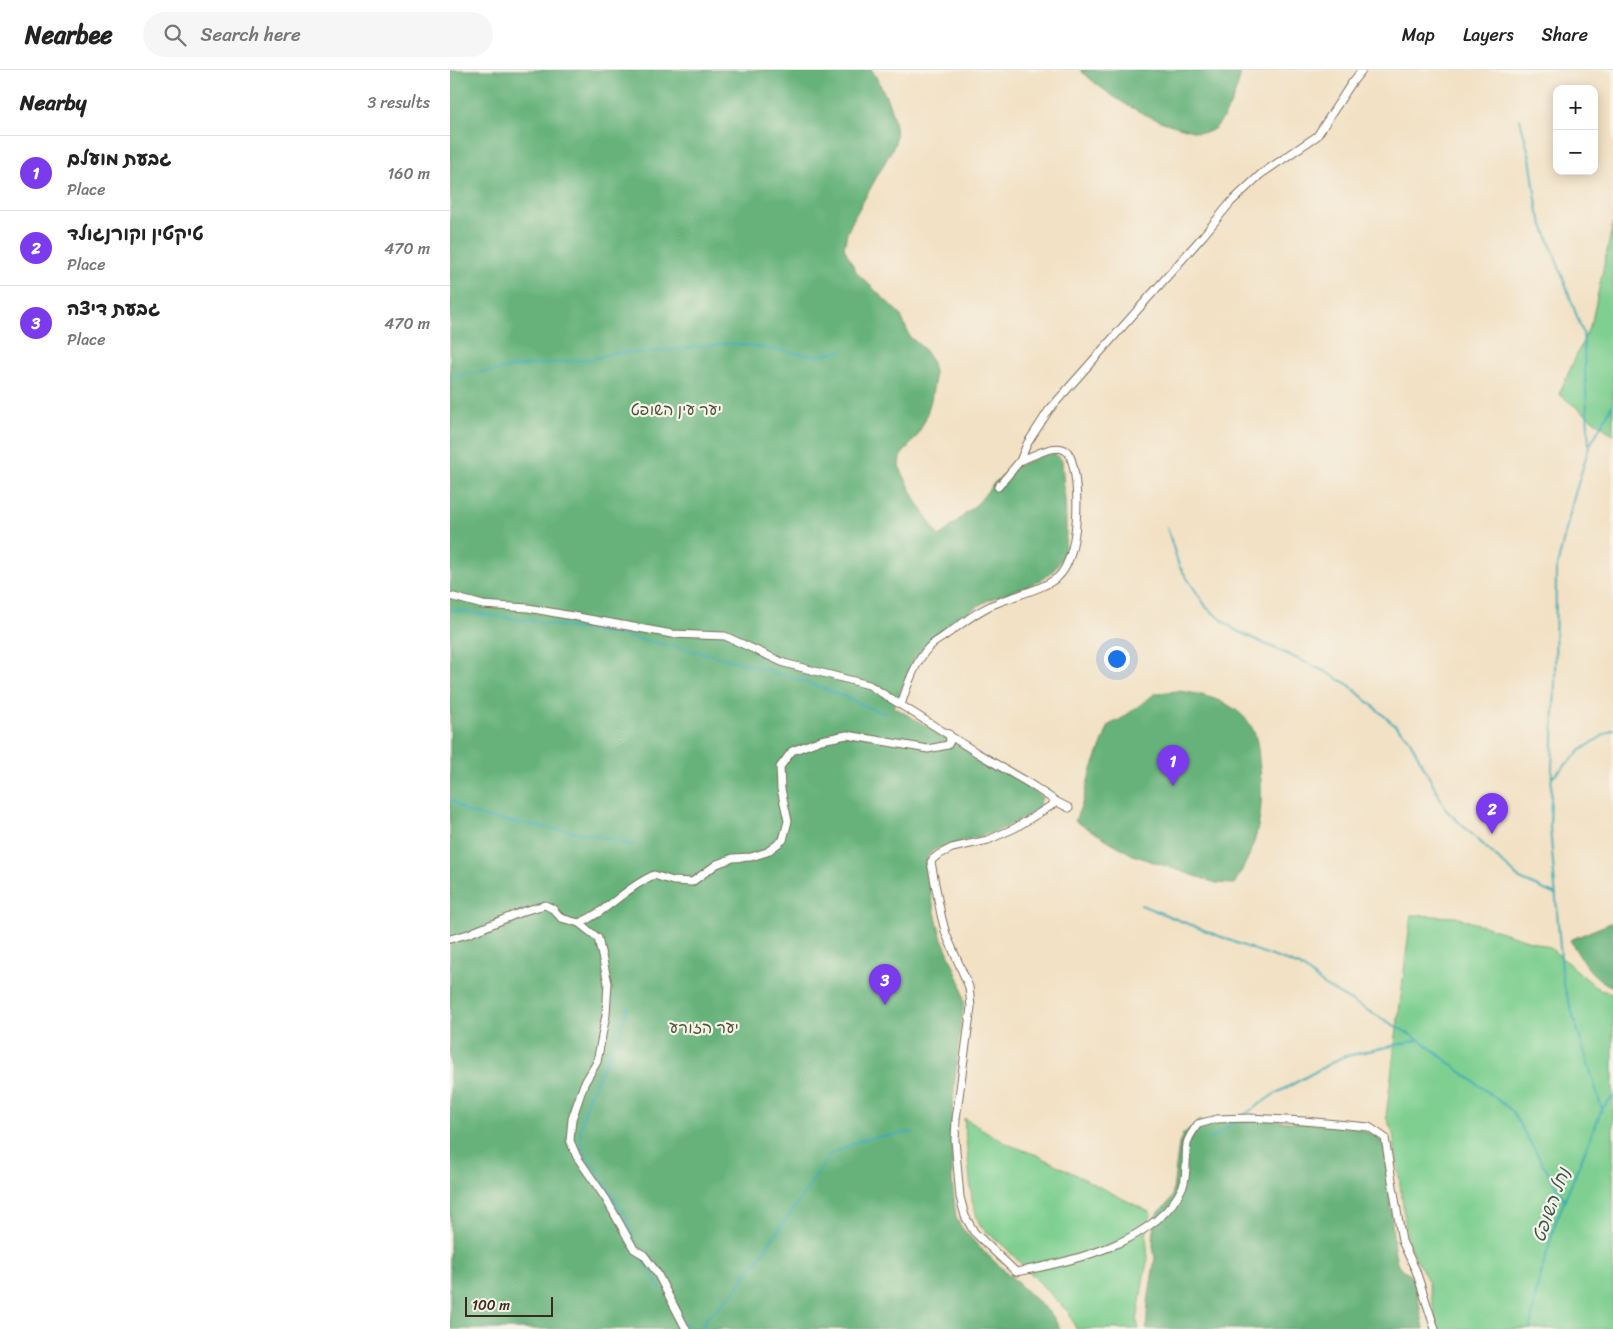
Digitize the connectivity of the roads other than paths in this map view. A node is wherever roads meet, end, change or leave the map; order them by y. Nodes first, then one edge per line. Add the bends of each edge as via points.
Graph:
1 (1362, 70) edge
2 (1020, 461) junction
3 (998, 487) dead end
4 (450, 596) edge
5 (901, 705) junction
6 (949, 734) junction
7 (1057, 802) junction
8 (1070, 808) dead end
9 (579, 923) junction
10 (450, 939) edge
11 (686, 1329) edge
12 (1435, 1329) edge

1 - 2 street via 1317,136 1261,174 1231,202 1049,410 1026,444
2 - 3 street
2 - 5 street via 1054,447 1065,449 1070,454 1076,520 1066,567 1046,585 985,607 929,647 916,667
4 - 5 street via 484,605 528,608 672,634 725,636 784,663 868,685
5 - 6 street
6 - 7 street
6 - 9 street via 948,745 928,749 847,736 821,740 792,751 780,767 780,789 788,821 784,839 775,847 751,857 733,858 717,864 692,882 654,875
7 - 8 street
7 - 12 street via 1015,828 988,840 952,848 931,862 946,934 969,988 971,1006 955,1140 960,1197 974,1232 1016,1272 1066,1261 1121,1241 1149,1226 1166,1212 1184,1184 1187,1142 1198,1124 1217,1119 1249,1118 1368,1127 1386,1138 1402,1241 1416,1271
9 - 10 street via 560,918 545,905
9 - 11 street via 598,938 608,983 606,1014 596,1062 584,1084 572,1119 570,1141 634,1249 644,1254 657,1273

